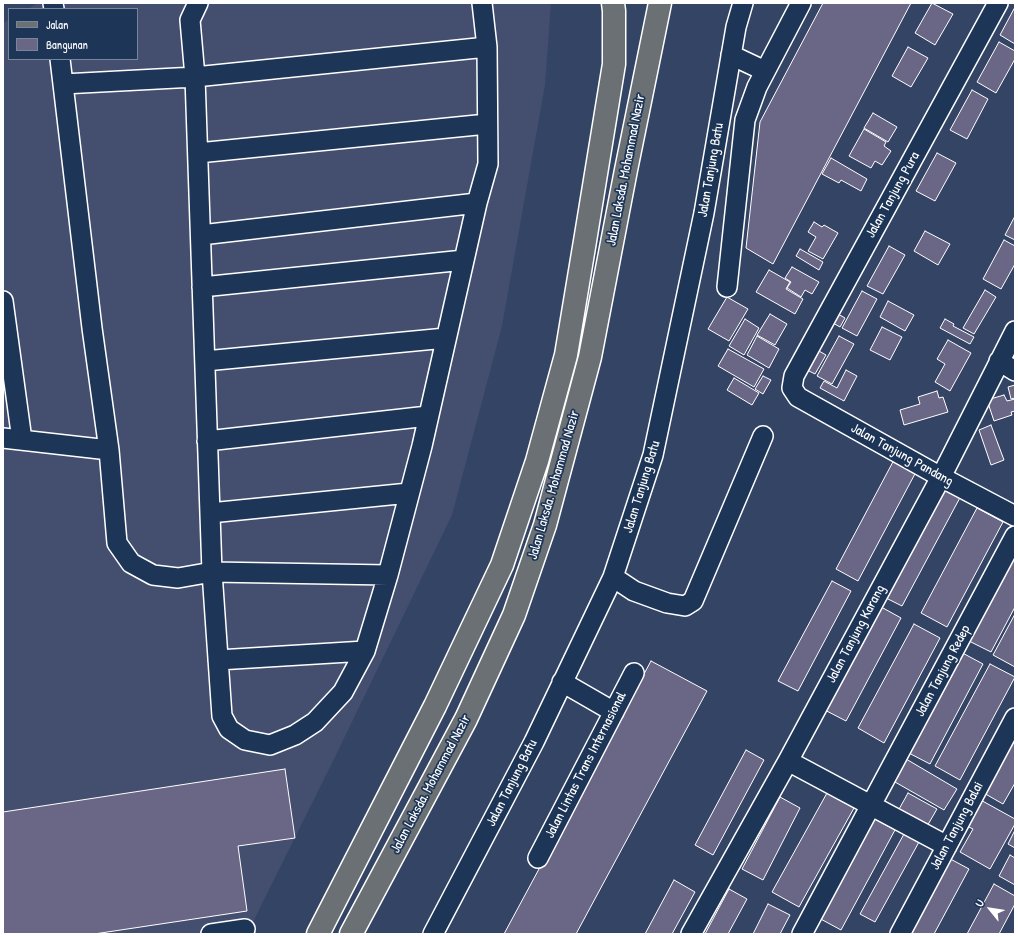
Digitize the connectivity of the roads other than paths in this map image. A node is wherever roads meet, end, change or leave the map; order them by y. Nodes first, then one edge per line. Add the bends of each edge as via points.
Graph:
1 (198, 3) edge
2 (482, 3) edge
3 (613, 3) edge
4 (660, 3) edge
5 (744, 3) edge
6 (801, 3) edge
7 (998, 3) edge
8 (486, 47) junction
9 (732, 55) junction
10 (60, 60) edge
11 (765, 71) junction
12 (195, 77) junction
13 (63, 84) junction
14 (487, 124) junction
15 (198, 153) junction
16 (476, 203) junction
17 (200, 235) junction
18 (464, 260) junction
19 (202, 287) junction
20 (727, 287) dead end
21 (3, 301) edge
22 (1015, 331) edge
23 (446, 338) junction
24 (205, 361) junction
25 (999, 361) junction
26 (1015, 370) edge
27 (792, 388) joint
28 (428, 416) junction
29 (763, 436) dead end
30 (3, 438) edge
31 (22, 440) junction
32 (207, 441) junction
33 (108, 450) junction
34 (941, 477) junction
35 (409, 493) junction
36 (210, 513) junction
37 (1015, 516) edge
38 (1015, 536) edge
39 (212, 572) junction
40 (388, 574) junction
41 (613, 577) junction
42 (364, 651) junction
43 (218, 660) junction
44 (634, 673) dead end
45 (562, 682) junction
46 (614, 712) junction
47 (1015, 718) edge
48 (788, 761) junction
49 (871, 806) junction
50 (947, 846) junction
51 (538, 858) dead end
52 (245, 929) dead end
53 (211, 934) edge
54 (318, 934) edge
55 (351, 934) edge
56 (433, 934) edge
57 (691, 934) edge
58 (802, 934) edge
59 (900, 934) edge

1 - 12 street via 190,20
2 - 8 street
3 - 54 main road, Jalan Laksda. Mohammad Nazir via 614,64 566,355 537,461 502,565 435,706
4 - 55 main road, Jalan Laksda. Mohammad Nazir via 590,357 545,525 514,615 466,719
5 - 9 street, Jalan Tanjung Batu via 736,27
6 - 11 street
7 - 27 street, Jalan Tanjung Pura via 794,376
8 - 12 street
8 - 14 street
9 - 11 street
9 - 41 street, Jalan Tanjung Batu via 704,213 653,455
10 - 13 street
11 - 20 street via 744,120
12 - 13 street
12 - 15 street
13 - 33 street
14 - 15 street
14 - 16 street via 488,164
15 - 17 street
16 - 17 street
16 - 18 street
17 - 19 street
18 - 19 street
18 - 23 street
19 - 24 street
21 - 31 street
22 - 25 street, Jalan Tanjung Karang
23 - 24 street
23 - 28 street
24 - 32 street
25 - 26 street
25 - 34 street, Jalan Tanjung Karang
27 - 34 street, Jalan Tanjung Pandang via 798,397
28 - 32 street
28 - 35 street
29 - 41 street via 693,601 685,606 668,603 634,591
30 - 31 street
31 - 33 street
32 - 36 street
33 - 39 street via 117,543 131,563 153,575 178,578
34 - 37 street, Jalan Tanjung Pandang
34 - 48 street, Jalan Tanjung Karang
35 - 36 street
35 - 40 street
36 - 39 street
38 - 49 street, Jalan Tanjung Redep
39 - 40 street
39 - 43 street
40 - 42 street
41 - 45 street, Jalan Tanjung Batu
42 - 43 street
42 - 43 street via 343,692 315,722 295,735 270,745 245,740 229,729 222,716
44 - 46 street, Jalan Lintas Trans Internasional
45 - 46 street
45 - 56 street, Jalan Tanjung Batu via 534,742
46 - 51 street, Jalan Lintas Trans Internasional
47 - 50 street, Jalan Tanjung Balai
48 - 49 street
48 - 57 street, Jalan Tanjung Karang
49 - 50 street
49 - 58 street, Jalan Tanjung Redep
50 - 59 street, Jalan Tanjung Balai
52 - 53 street

